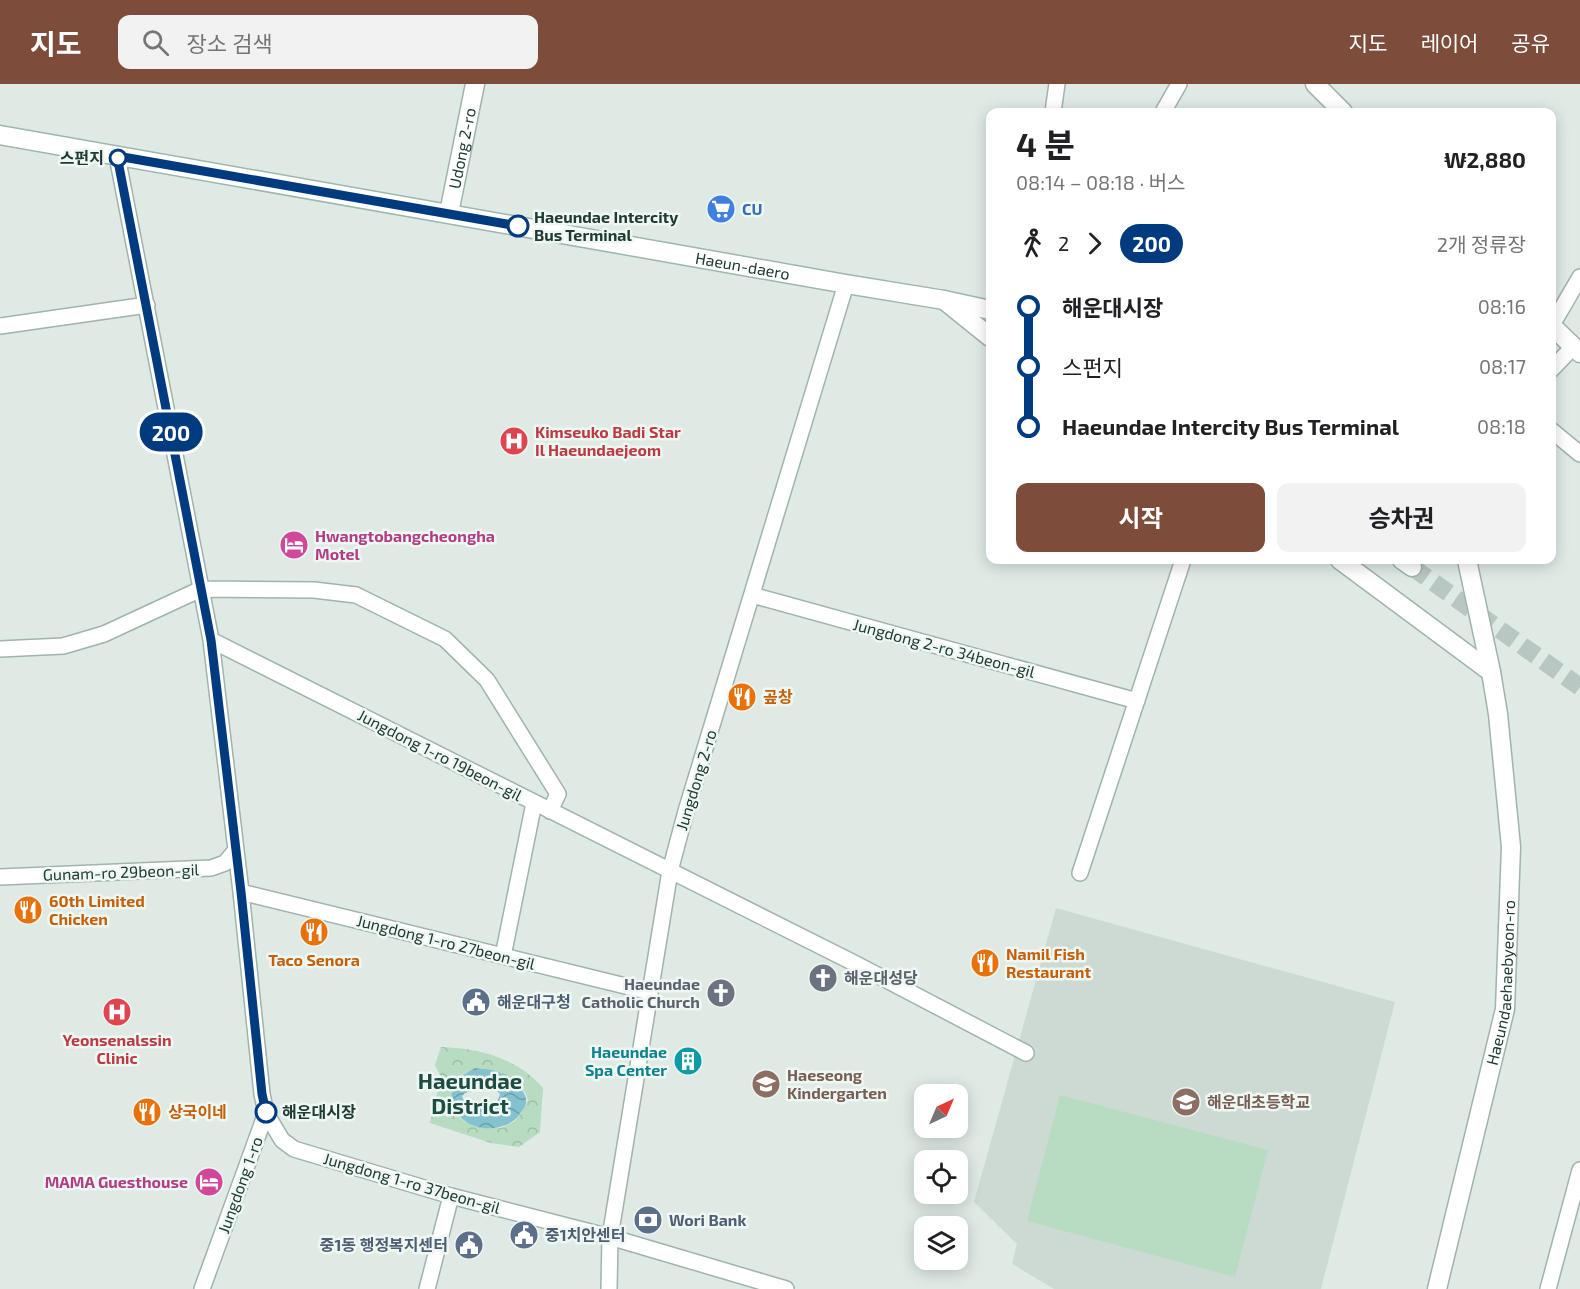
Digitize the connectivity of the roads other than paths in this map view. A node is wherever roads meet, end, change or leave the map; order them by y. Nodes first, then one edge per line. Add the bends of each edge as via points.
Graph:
1 (475, 84) edge
2 (1056, 84) edge
3 (1179, 84) edge
4 (1315, 84) edge
5 (1053, 108) edge
6 (1165, 108) edge
7 (1339, 108) edge
8 (0, 135) edge
9 (117, 156) junction
10 (449, 213) junction
11 (1580, 277) edge
12 (846, 284) junction
13 (944, 300) junction
14 (147, 305) junction
15 (986, 307) edge
16 (1556, 317) edge
17 (0, 326) edge
18 (1556, 330) edge
19 (986, 334) edge
20 (1576, 350) edge
21 (1556, 366) edge
22 (1556, 434) edge
23 (1580, 454) edge
24 (1182, 564) edge
25 (1345, 564) edge
26 (1468, 564) edge
27 (201, 589) junction
28 (752, 595) junction
29 (211, 640) junction
30 (0, 649) edge
31 (1491, 672) junction
32 (1137, 701) junction
33 (534, 802) junction
34 (550, 811) junction
35 (235, 851) junction
36 (670, 871) junction
37 (1080, 873) dead end
38 (0, 877) edge
39 (241, 892) junction
40 (503, 956) junction
41 (650, 992) junction
42 (1026, 1053) dead end
43 (266, 1113) junction
44 (1580, 1170) edge
45 (451, 1196) junction
46 (610, 1237) junction
47 (202, 1289) edge
48 (427, 1289) edge
49 (609, 1289) edge
50 (786, 1289) edge
51 (1437, 1289) edge
52 (1548, 1289) edge

1 - 10 street, Udong 2-ro
2 - 5 street
3 - 6 street
4 - 7 street
8 - 9 street, Haeun-daero
9 - 10 street, Haeun-daero
9 - 14 street, Jungdong 1-ro
10 - 12 street, Haeun-daero
11 - 16 street
12 - 13 street, Haeun-daero
12 - 28 street, Jungdong 2-ro
13 - 15 street, Haeun-daero
13 - 19 street
14 - 17 street
14 - 27 street, Jungdong 1-ro
18 - 20 street
20 - 21 street
22 - 23 street
24 - 32 street
25 - 31 street
26 - 31 street, Haeundaehaebyeon-ro
27 - 29 street, Jungdong 1-ro
27 - 30 street via 104,634 74,643
27 - 34 street via 314,590 356,595 445,639 487,680 558,794
28 - 32 street, Jungdong 2-ro 34beon-gil
28 - 36 street, Jungdong 2-ro
29 - 33 street, Jungdong 1-ro 19beon-gil
29 - 35 street, Jungdong 1-ro
31 - 51 street, Haeundaehaebyeon-ro via 1511,848 1505,1009
32 - 37 street
33 - 34 street, Jungdong 1-ro 19beon-gil
33 - 40 street
34 - 36 street, Jungdong 1-ro 19beon-gil
35 - 38 street, Gunam-ro 29beon-gil via 225,863 211,868
35 - 39 street, Jungdong 1-ro
36 - 41 street, Jungdong 2-ro
36 - 42 street, Jungdong 1-ro 19beon-gil
39 - 40 street, Jungdong 1-ro 27beon-gil
39 - 43 street, Jungdong 1-ro
40 - 41 street, Jungdong 1-ro 27beon-gil
41 - 46 street, Jungdong 2-ro
43 - 45 street, Jungdong 1-ro 37beon-gil via 282,1140 294,1149
43 - 47 street, Jungdong 1-ro
44 - 52 street
45 - 46 street, Jungdong 1-ro 37beon-gil
45 - 48 street
46 - 49 street, Jungdong 2-ro
46 - 50 street, Jungdong 1-ro 37beon-gil

